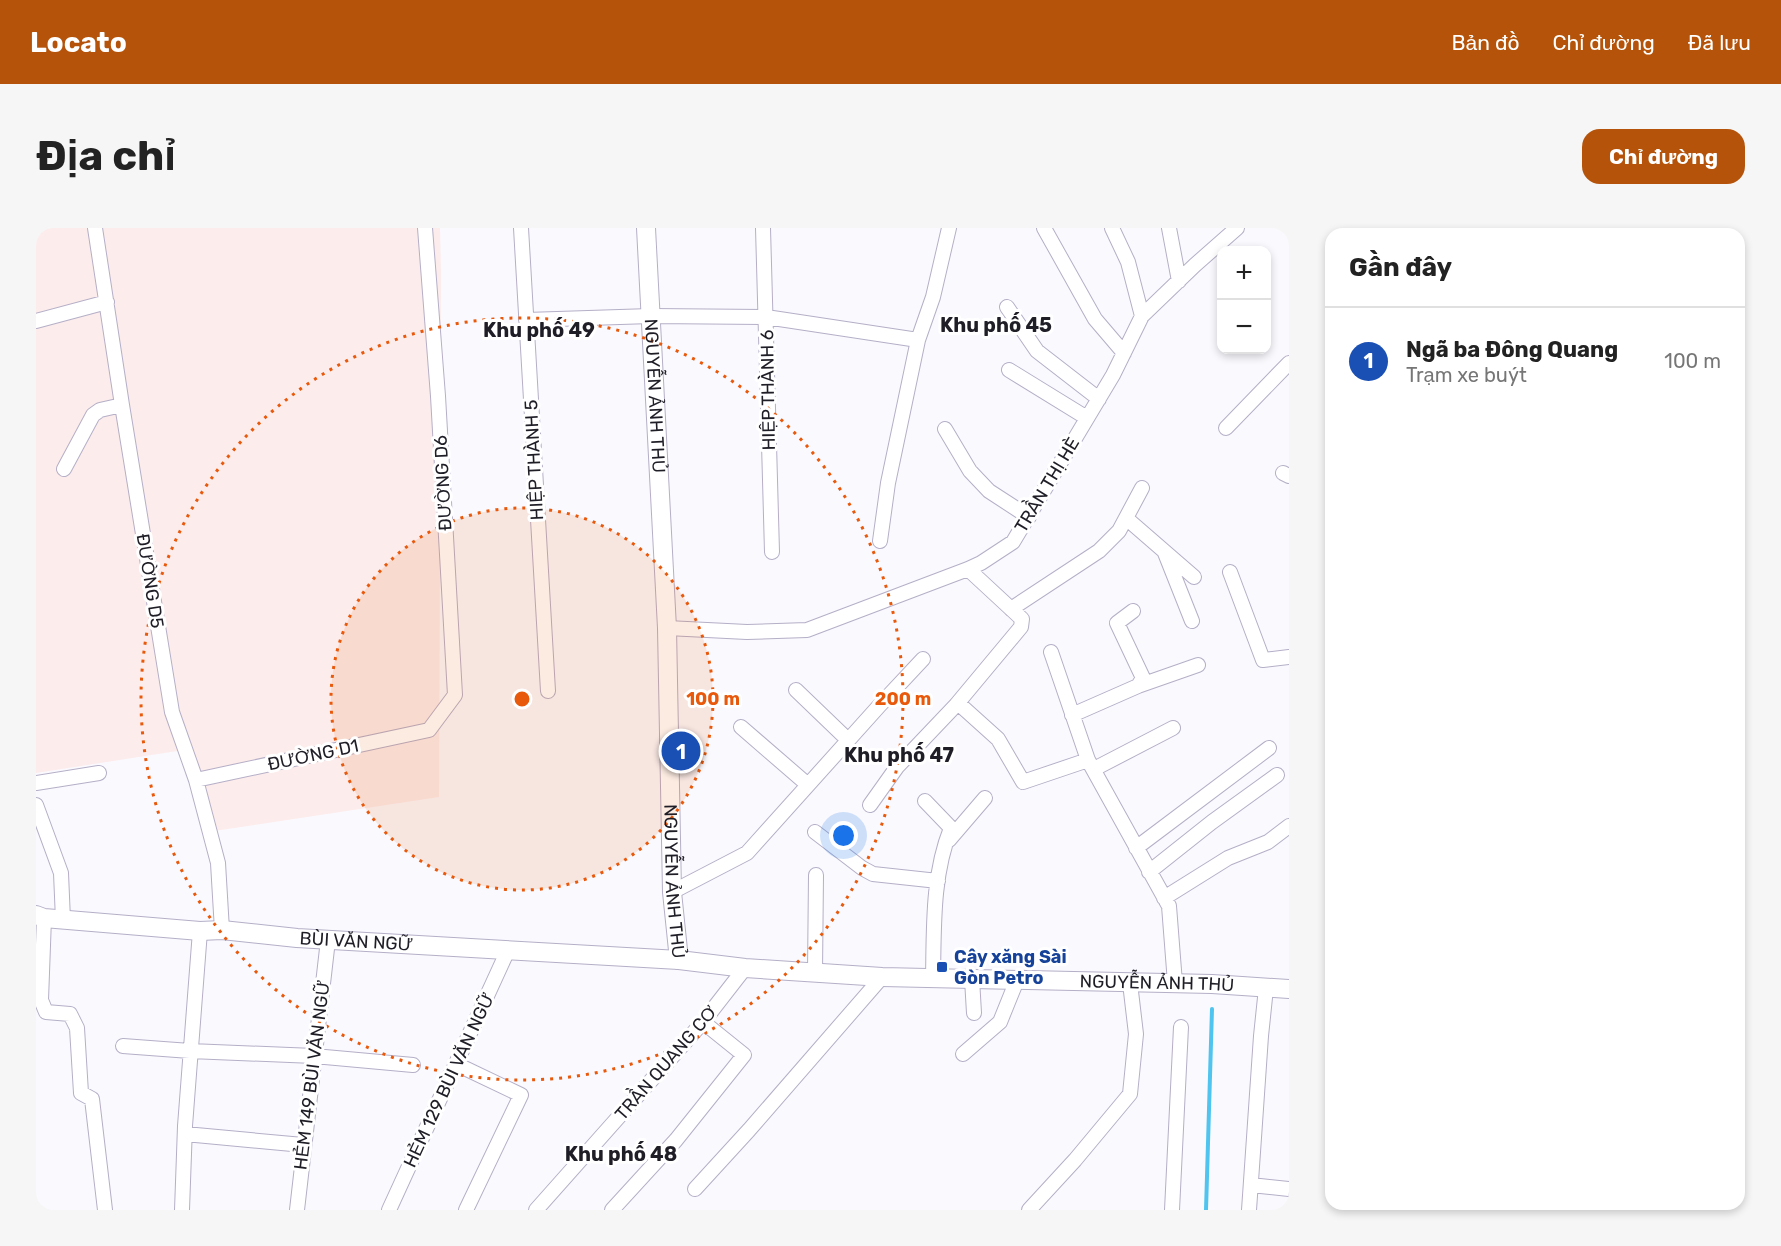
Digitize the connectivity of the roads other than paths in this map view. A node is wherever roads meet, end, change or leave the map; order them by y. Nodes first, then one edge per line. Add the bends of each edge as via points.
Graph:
1 (95, 228) edge
2 (425, 228) edge
3 (521, 228) edge
4 (646, 228) edge
5 (763, 228) edge
6 (949, 228) edge
7 (1044, 228) edge
8 (1112, 228) edge
9 (1169, 228) edge
10 (1237, 228) edge
11 (1179, 281) junction
12 (107, 302) junction
13 (1007, 307) dead end
14 (651, 316) junction
15 (1142, 316) junction
16 (766, 317) junction
17 (526, 320) junction
18 (36, 321) edge
19 (918, 340) junction
20 (1124, 353) junction
21 (1289, 363) edge
22 (1009, 370) dead end
23 (1099, 399) junction
24 (122, 405) junction
25 (1088, 418) junction
26 (1226, 428) dead end
27 (945, 429) dead end
28 (64, 469) dead end
29 (1142, 488) dead end
30 (1029, 517) junction
31 (1126, 518) junction
32 (880, 541) dead end
33 (1165, 551) junction
34 (772, 552) dead end
35 (968, 569) junction
36 (1230, 572) dead end
37 (1194, 576) dead end
38 (1011, 609) junction
39 (1133, 611) dead end
40 (1192, 621) dead end
41 (667, 628) junction
42 (1051, 652) dead end
43 (1289, 657) edge
44 (923, 659) dead end
45 (1198, 665) dead end
46 (1138, 686) junction
47 (796, 690) dead end
48 (548, 692) dead end
49 (958, 703) junction
50 (1072, 714) junction
51 (741, 727) dead end
52 (1173, 728) dead end
53 (429, 730) joint
54 (848, 740) junction
55 (1269, 748) dead end
56 (1091, 765) junction
57 (99, 773) dead end
58 (1277, 775) dead end
59 (196, 780) junction
60 (36, 783) edge
61 (808, 785) junction
62 (985, 798) dead end
63 (925, 801) dead end
64 (36, 804) edge
65 (870, 806) dead end
66 (1289, 826) edge
67 (815, 832) dead end
68 (944, 846) junction
69 (1136, 848) junction
70 (1149, 872) junction
71 (816, 875) dead end
72 (938, 881) junction
73 (672, 892) junction
74 (1164, 898) junction
75 (48, 918) edge
76 (222, 930) junction
77 (200, 931) junction
78 (328, 940) junction
79 (508, 950) junction
80 (679, 960) junction
81 (745, 968) junction
82 (815, 972) junction
83 (882, 977) junction
84 (933, 978) junction
85 (972, 979) junction
86 (1017, 980) junction
87 (1130, 983) junction
88 (1175, 983) junction
89 (1266, 988) junction
90 (1289, 989) edge
91 (974, 1013) dead end
92 (703, 1022) junction
93 (1181, 1027) dead end
94 (123, 1046) dead end
95 (190, 1051) junction
96 (963, 1054) dead end
97 (314, 1056) junction
98 (456, 1064) junction
99 (413, 1065) dead end
100 (185, 1134) junction
101 (303, 1145) junction
102 (1251, 1185) junction
103 (694, 1189) dead end
104 (1289, 1189) edge
105 (105, 1210) edge
106 (182, 1210) edge
107 (297, 1210) edge
108 (389, 1210) edge
109 (466, 1210) edge
110 (536, 1210) edge
111 (612, 1210) edge
112 (1029, 1210) edge
113 (1172, 1210) edge
114 (1249, 1210) edge

1 - 12 street, ĐƯỜNG D5
2 - 53 street, ĐƯỜNG D6 via 454,695
3 - 17 street, HIỆP THÀNH 5
4 - 14 main road, NGUYỄN ẢNH THỦ
5 - 16 street, HIỆP THÀNH 6
6 - 19 street
7 - 20 street via 1095,319
8 - 15 street via 1128,262
9 - 11 street
10 - 11 street, TRẦN THỊ HÈ
11 - 15 street, TRẦN THỊ HÈ
12 - 18 street
12 - 24 street, ĐƯỜNG D5
13 - 23 street via 1037,351
14 - 16 street
14 - 17 street
14 - 41 main road, NGUYỄN ẢNH THỦ
15 - 20 street, TRẦN THỊ HÈ
16 - 19 street
16 - 34 street, HIỆP THÀNH 6
17 - 48 street, HIỆP THÀNH 5
19 - 32 street
20 - 23 street, TRẦN THỊ HÈ
21 - 26 street
22 - 25 street
23 - 25 street, TRẦN THỊ HÈ
24 - 28 street via 93,415
24 - 59 street, ĐƯỜNG D5 via 172,712
25 - 30 street, TRẦN THỊ HÈ
27 - 30 street via 970,471 989,491
29 - 31 street
30 - 35 street, TRẦN THỊ HÈ via 1013,542
31 - 33 street
31 - 38 street via 1099,551
33 - 37 street
33 - 40 street
35 - 38 street
35 - 41 street, TRẦN THỊ HÈ via 807,630
36 - 43 street via 1263,660
38 - 49 street via 1022,619 1021,627
39 - 46 street via 1117,623 1143,678
41 - 73 main road, NGUYỄN ẢNH THỦ
42 - 50 street
44 - 54 street
45 - 46 street
46 - 50 street
47 - 54 street
49 - 56 street via 998,739 1023,782
49 - 65 street via 897,767
50 - 56 street
51 - 61 street
52 - 56 street
53 - 59 street, ĐƯỜNG D1
54 - 61 street
55 - 69 street
56 - 69 street
57 - 60 street
58 - 70 street
59 - 76 street, ĐƯỜNG D5 via 218,863
61 - 73 street via 747,853
62 - 68 street
63 - 68 street via 951,828
64 - 75 street via 61,873
66 - 74 street via 1268,842 1228,858
67 - 72 street via 873,874
68 - 72 street
69 - 70 street
70 - 74 street
71 - 82 street
72 - 84 street
73 - 80 main road, NGUYỄN ẢNH THỦ
74 - 88 street via 1169,906
75 - 77 main road, BÙI VĂN NGỮ
75 - 105 street via 41,1000 46,1012 70,1014 77,1028 81,1093 92,1099
76 - 77 main road, BÙI VĂN NGỮ
76 - 78 main road, BÙI VĂN NGỮ
77 - 95 street
78 - 79 main road, BÙI VĂN NGỮ
78 - 97 street, HẺM 149 BÙI VĂN NGỮ
79 - 80 main road, BÙI VĂN NGỮ
79 - 98 street, HẺM 129 BÙI VĂN NGỮ
80 - 81 main road, NGUYỄN ẢNH THỦ
81 - 82 main road, NGUYỄN ẢNH THỦ
81 - 92 street, TRẦN QUANG CƠ
82 - 83 main road, NGUYỄN ẢNH THỦ
83 - 84 main road, NGUYỄN ẢNH THỦ
83 - 103 street
84 - 85 main road, NGUYỄN ẢNH THỦ
85 - 86 main road, NGUYỄN ẢNH THỦ
85 - 91 street
86 - 87 main road, NGUYỄN ẢNH THỦ
86 - 96 street via 1000,1022
87 - 88 main road, NGUYỄN ẢNH THỦ
87 - 112 street via 1136,1035 1130,1094
88 - 89 main road, NGUYỄN ẢNH THỦ
89 - 90 main road, NGUYỄN ẢNH THỦ
89 - 102 street
92 - 110 street, TRẦN QUANG CƠ
92 - 111 street via 744,1055 676,1140
93 - 113 street
94 - 95 street
95 - 97 street
95 - 100 street
97 - 99 street
97 - 101 street, HẺM 149 BÙI VĂN NGỮ
98 - 108 street, HẺM 129 BÙI VĂN NGỮ
98 - 109 street via 521,1095
100 - 101 street
100 - 106 street
101 - 107 street, HẺM 149 BÙI VĂN NGỮ
102 - 104 street
102 - 114 street

